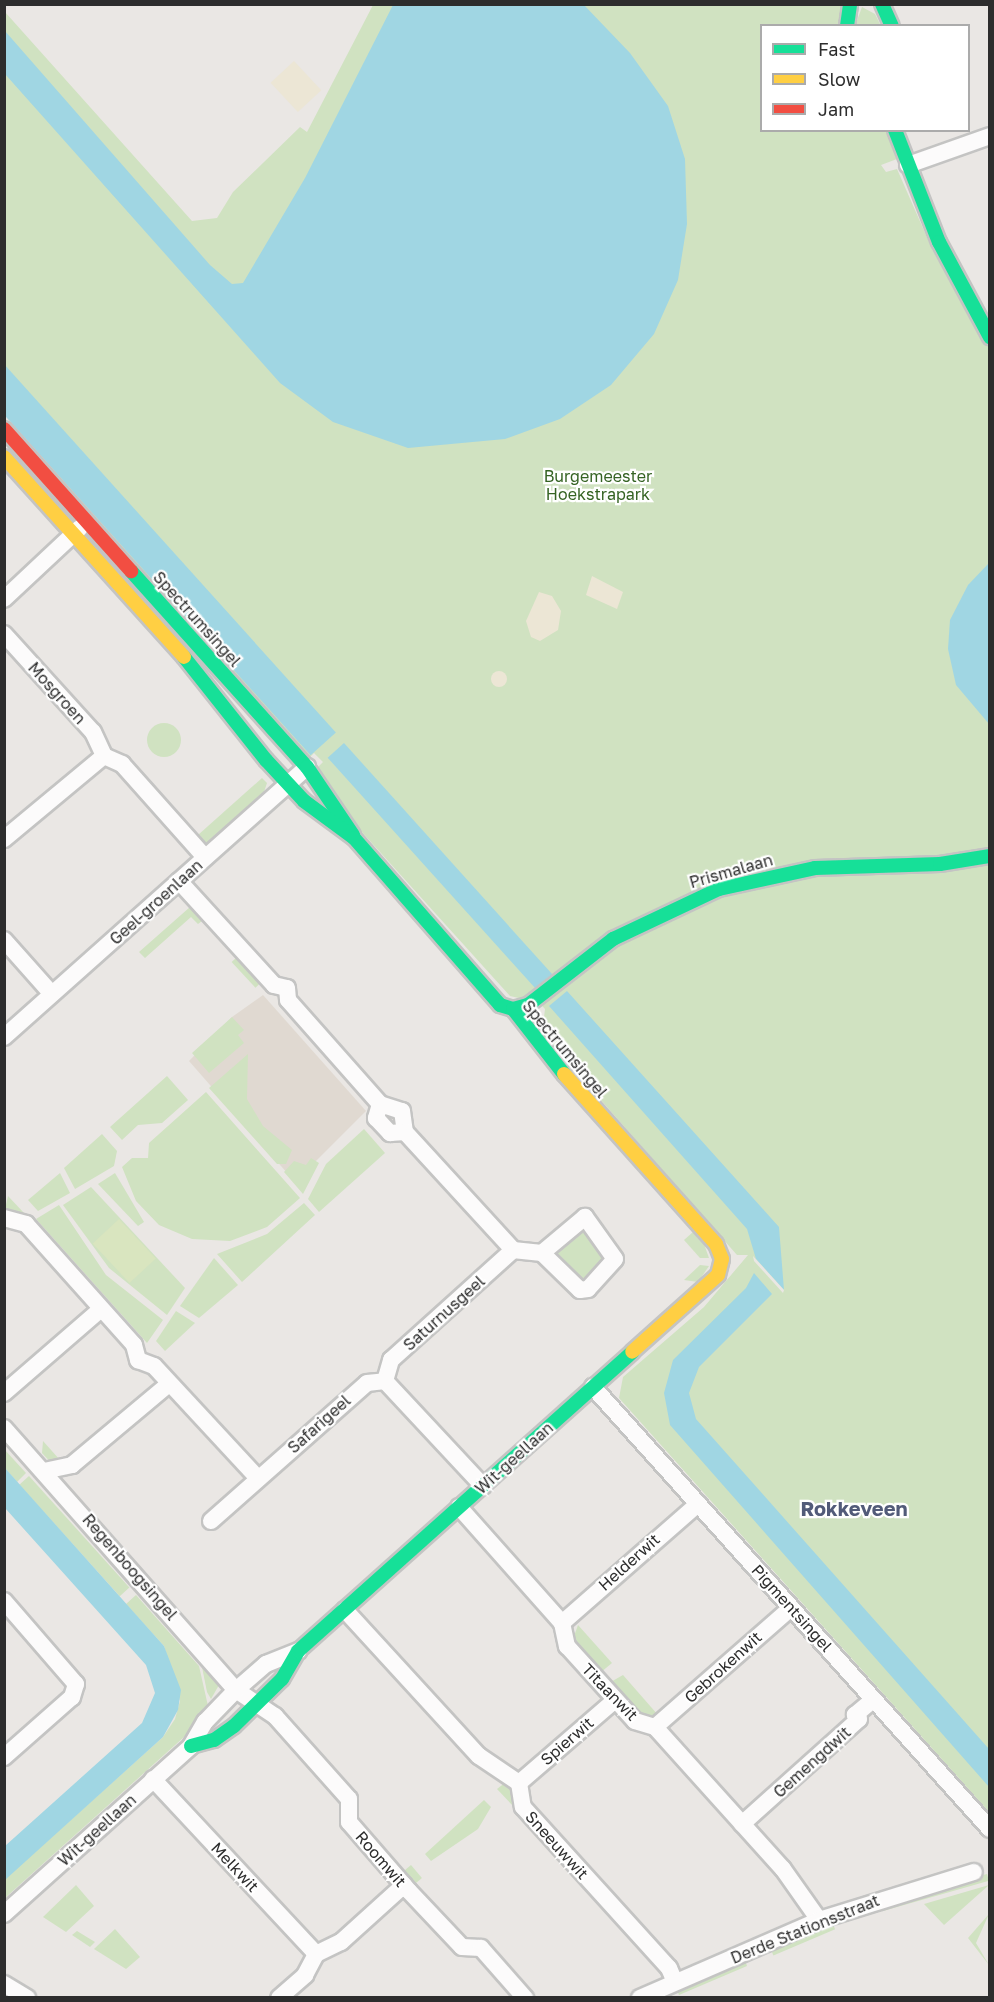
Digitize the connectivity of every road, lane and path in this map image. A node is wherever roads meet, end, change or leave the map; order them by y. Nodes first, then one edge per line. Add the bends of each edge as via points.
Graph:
1 (850, 4) edge
2 (882, 4) edge
3 (847, 24) edge
4 (891, 24) edge
5 (896, 132) edge
6 (990, 136) edge
7 (908, 165) junction
8 (990, 337) edge
9 (4, 429) edge
10 (4, 457) edge
11 (87, 521) junction
12 (73, 534) junction
13 (4, 599) edge
14 (4, 634) edge
15 (104, 756) junction
16 (307, 767) junction
17 (288, 783) junction
18 (6, 836) edge
19 (354, 838) junction
20 (990, 856) edge
21 (205, 857) junction
22 (179, 881) junction
23 (4, 940) edge
24 (52, 994) junction
25 (513, 1010) junction
26 (4, 1037) edge
27 (4, 1218) edge
28 (513, 1250) junction
29 (542, 1253) junction
30 (722, 1259) joint
31 (101, 1309) junction
32 (386, 1381) junction
33 (169, 1384) junction
34 (593, 1387) junction
35 (4, 1393) edge
36 (4, 1428) edge
37 (44, 1471) junction
38 (256, 1476) junction
39 (483, 1486) junction
40 (698, 1504) junction
41 (459, 1507) junction
42 (211, 1521) dead end
43 (4, 1601) edge
44 (791, 1608) junction
45 (345, 1610) junction
46 (562, 1623) junction
47 (298, 1651) junction
48 (236, 1690) junction
49 (615, 1700) junction
50 (873, 1700) junction
51 (258, 1703) junction
52 (655, 1727) junction
53 (191, 1746) junction
54 (4, 1757) edge
55 (153, 1779) junction
56 (519, 1783) junction
57 (742, 1824) junction
58 (990, 1829) edge
59 (974, 1872) dead end
60 (404, 1885) junction
61 (4, 1914) edge
62 (819, 1920) junction
63 (316, 1954) junction
64 (675, 1982) junction
65 (4, 1984) edge
66 (27, 1998) edge
67 (279, 1998) edge
68 (525, 1998) edge
69 (640, 1998) edge

1 - 3 street
2 - 4 street
5 - 7 street
6 - 7 street
7 - 8 street via 939,242
9 - 11 street, Spectrumsingel
10 - 12 street, Spectrumsingel
11 - 12 street
11 - 16 street, Spectrumsingel
12 - 13 street
12 - 17 street, Spectrumsingel via 223,700
14 - 15 street, Mosgroen via 93,732
15 - 18 street
15 - 21 street via 122,764
16 - 17 street, Geel-groenlaan
16 - 19 street, Spectrumsingel
17 - 19 street, Spectrumsingel
17 - 21 street, Geel-groenlaan
19 - 25 street, Spectrumsingel via 500,1005
20 - 25 street, Prismalaan via 940,864 815,868 752,879 649,918 567,973 528,1005
21 - 22 street, Geel-groenlaan
22 - 24 street, Geel-groenlaan
22 - 28 street via 274,985 287,987 288,1000 380,1104 399,1107 405,1114 405,1132
23 - 24 street
24 - 26 street, Geel-groenlaan
25 - 30 street, Spectrumsingel via 533,1039 716,1244
27 - 31 street via 26,1224
28 - 29 street
28 - 32 street, Saturnusgeel via 391,1360
29 - 29 street via 580,1290 588,1289 615,1259 585,1217
30 - 34 street, Wit-geellaan via 718,1275
31 - 33 street via 134,1345 138,1360 154,1366
31 - 35 street
32 - 38 street, Safarigeel via 367,1383
32 - 39 street
33 - 37 street via 72,1465
33 - 38 street
34 - 39 street, Wit-geellaan
34 - 40 street, Pigmentsingel
36 - 37 street, Regenboogsingel
37 - 48 street, Regenboogsingel
38 - 42 street, Safarigeel
39 - 41 street, Wit-geellaan
40 - 44 street, Pigmentsingel
40 - 46 street, Helderwit
41 - 45 street, Wit-geellaan
41 - 46 street, Titaanwit
43 - 54 street via 76,1684 72,1697
44 - 50 street, Pigmentsingel
44 - 52 street, Gebrokenwit
45 - 47 street, Wit-geellaan
45 - 56 street via 479,1756
46 - 49 street, Titaanwit via 567,1646
47 - 48 street, Wit-geellaan via 266,1664
47 - 51 street, Wit-geellaan via 282,1679
48 - 51 street, Regenboogsingel
48 - 53 street, Wit-geellaan via 205,1722
49 - 52 street, Titaanwit via 637,1723
49 - 56 street, Spierwit
50 - 57 street, Gemengdwit via 855,1715 859,1719
50 - 58 street, Pigmentsingel
51 - 53 street, Wit-geellaan via 214,1740
51 - 60 street, Roomwit via 349,1799 349,1822
52 - 57 street, Titaanwit
53 - 55 street, Wit-geellaan
55 - 61 street, Wit-geellaan
55 - 63 street, Melkwit
56 - 64 street, Sneeuwwit via 523,1808 669,1968
57 - 62 street, Titaanwit
59 - 62 street, Derde Stationsstraat
60 - 63 street via 341,1942
60 - 68 street, Roomwit via 462,1947 481,1948
62 - 64 street, Derde Stationsstraat
63 - 67 street via 305,1975
64 - 69 street, Derde Stationsstraat
65 - 66 street

